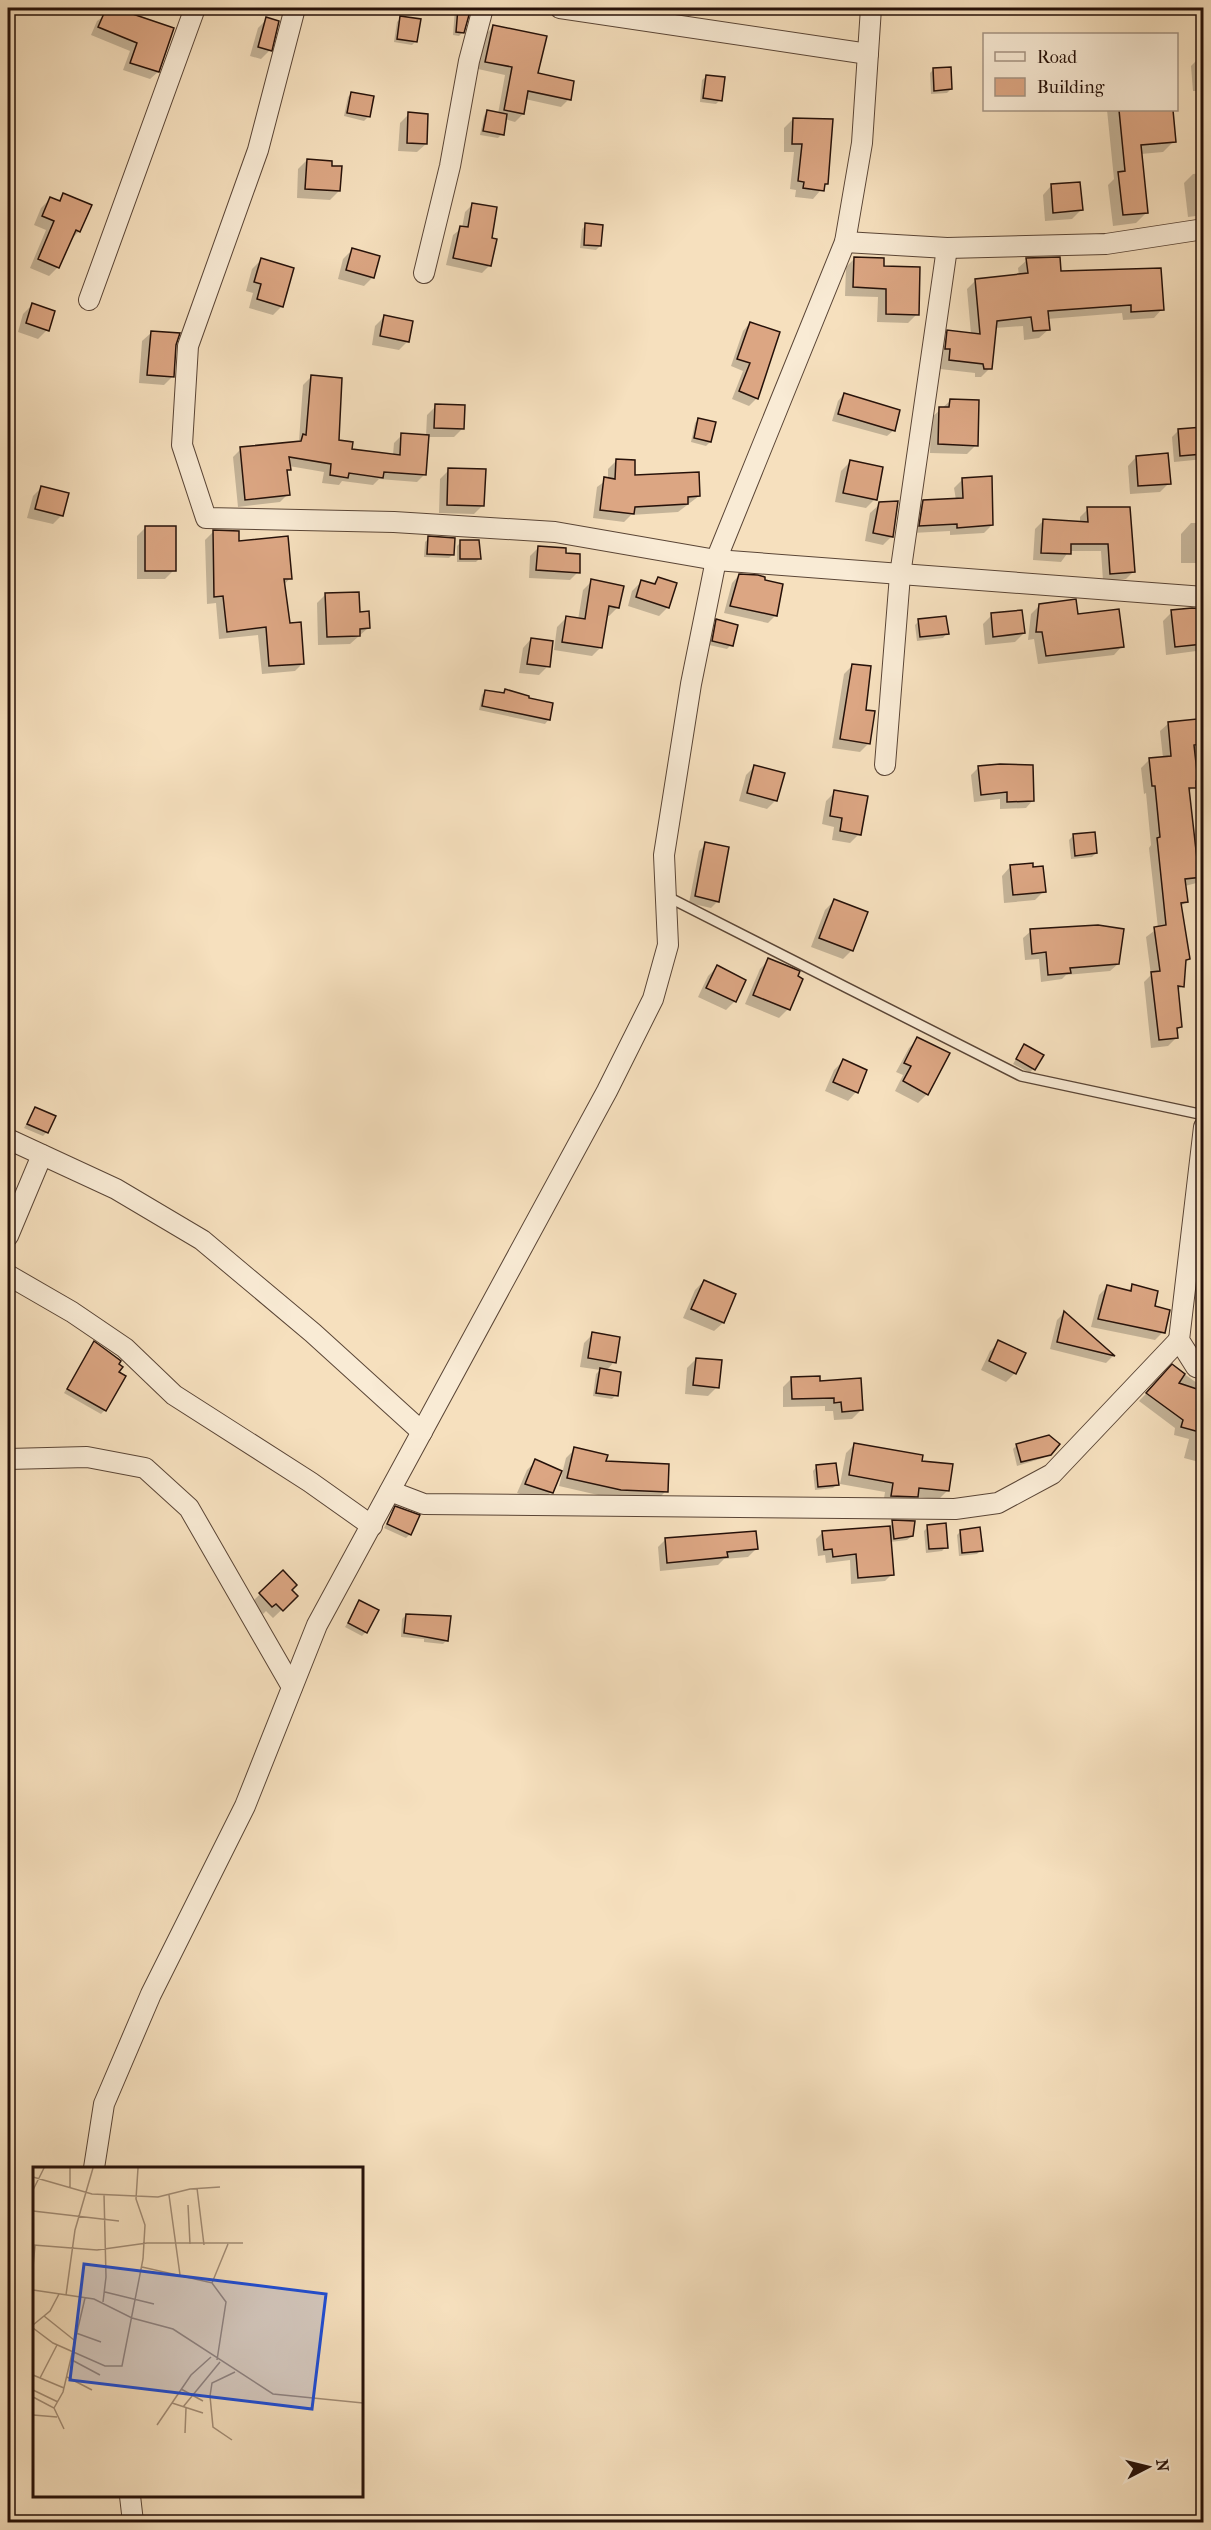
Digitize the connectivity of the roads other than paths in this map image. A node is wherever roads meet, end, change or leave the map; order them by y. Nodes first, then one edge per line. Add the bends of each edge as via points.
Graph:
1 (195, 8) edge
2 (295, 8) edge
3 (483, 8) edge
4 (560, 8) edge
5 (871, 8) edge
6 (868, 54) junction
7 (1203, 229) edge
8 (845, 242) junction
9 (947, 248) junction
10 (424, 273) dead end
11 (89, 300) dead end
12 (716, 560) junction
13 (900, 575) junction
14 (1203, 597) edge
15 (885, 765) dead end
16 (666, 896) junction
17 (1203, 1115) edge
18 (1203, 1127) edge
19 (8, 1139) edge
20 (42, 1155) junction
21 (8, 1236) edge
22 (8, 1275) edge
23 (1179, 1340) junction
24 (1203, 1370) edge
25 (422, 1431) junction
26 (8, 1459) edge
27 (390, 1491) junction
28 (372, 1526) junction
29 (292, 1687) junction
30 (94, 2167) edge
31 (130, 2497) edge
32 (133, 2523) edge

1 - 11 street
2 - 12 street via 258,150 188,346 182,445 206,518 394,522 555,531
3 - 10 street
4 - 6 street
5 - 6 street
6 - 8 street via 862,143
7 - 9 street via 1106,244
8 - 9 street
8 - 12 street
9 - 13 street
12 - 13 street
12 - 16 street via 691,684 664,855
13 - 14 street
13 - 15 street
16 - 17 lane via 1021,1076
16 - 25 street via 668,945 653,999
18 - 23 street
19 - 20 street
20 - 21 street
20 - 25 street via 116,1189 202,1240
22 - 28 street via 125,1348 174,1395
23 - 24 street via 1196,1367
23 - 27 street via 1052,1474 998,1503 955,1509 424,1504
25 - 27 street
26 - 29 street via 87,1457 145,1468 189,1508
27 - 28 street
28 - 29 street via 317,1625
29 - 30 street via 245,1806 151,1994 104,2104
31 - 32 street

